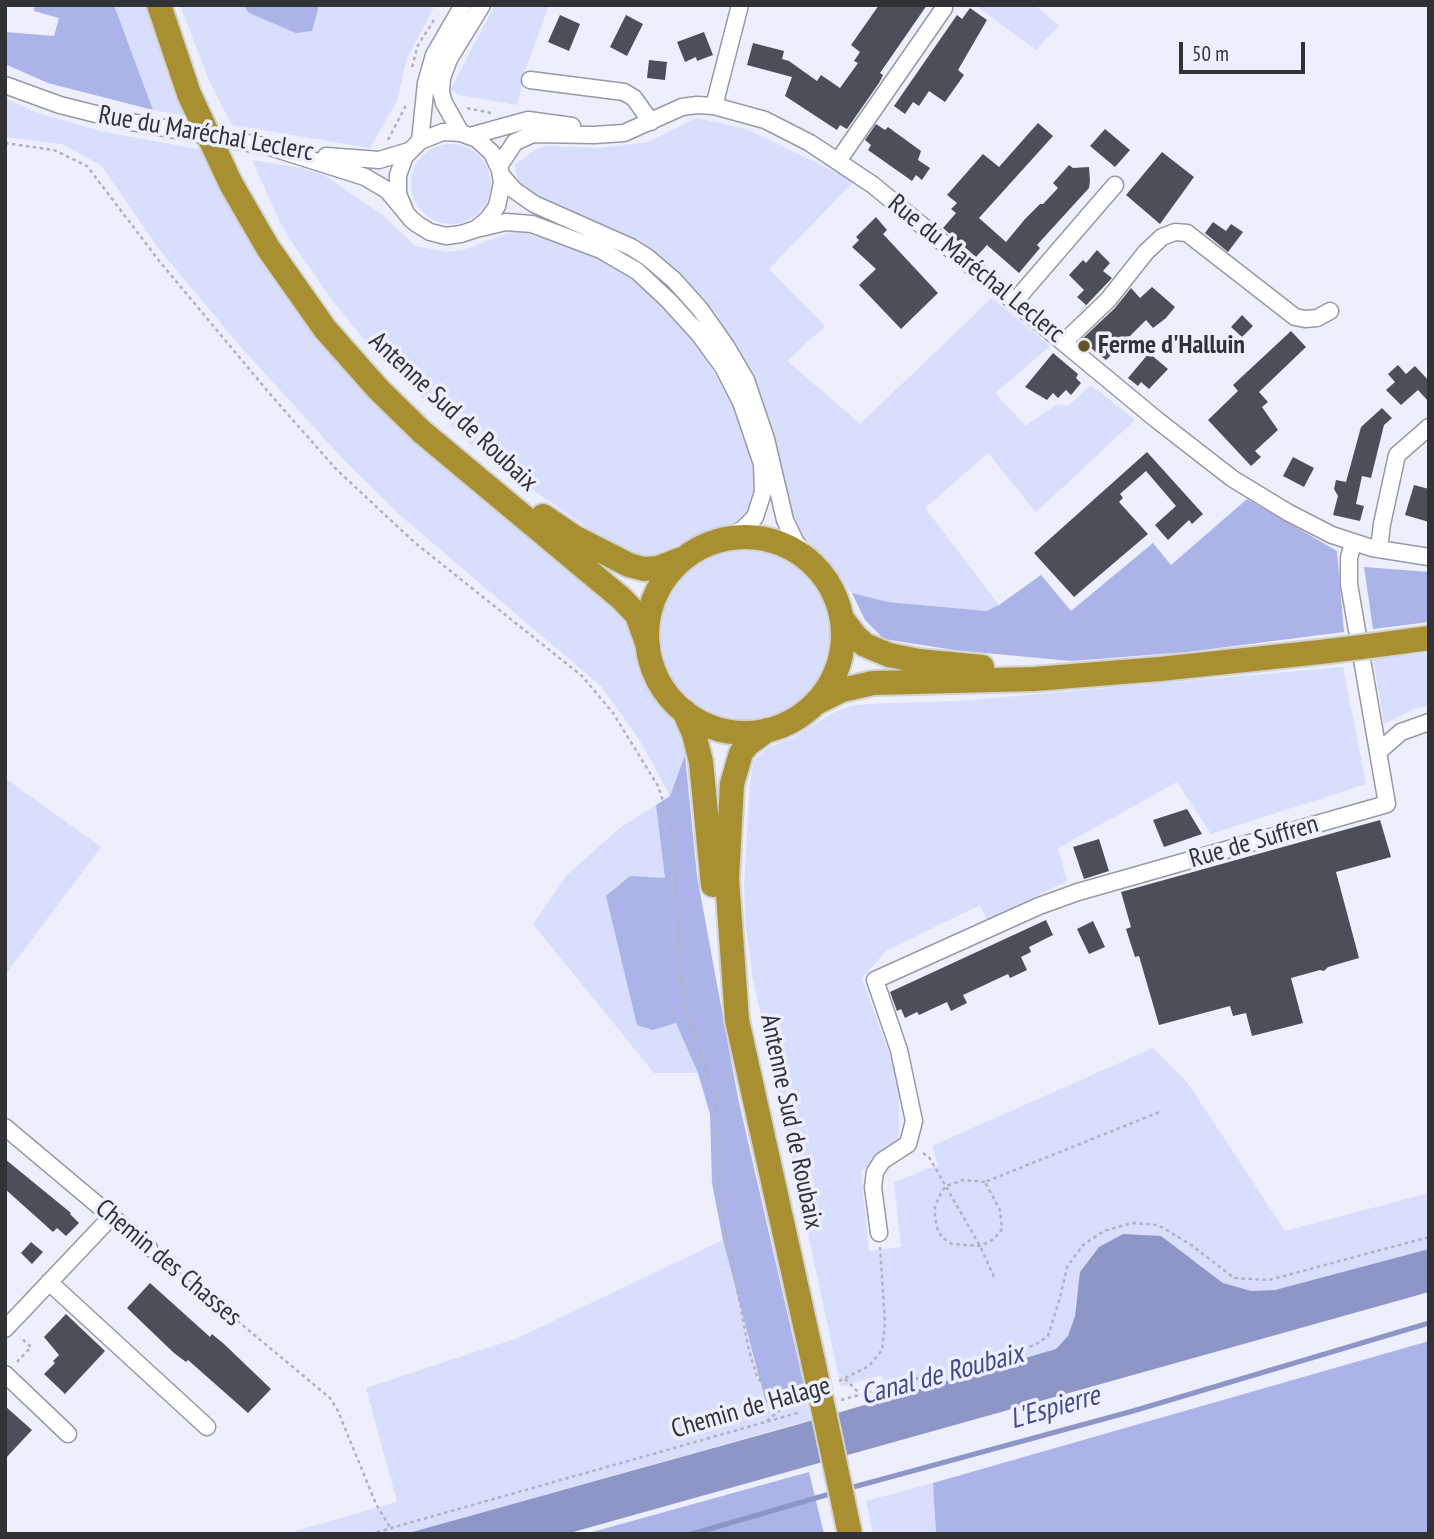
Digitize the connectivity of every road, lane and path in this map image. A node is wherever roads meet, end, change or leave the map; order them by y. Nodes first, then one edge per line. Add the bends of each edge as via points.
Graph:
1 (159, 5) edge
2 (171, 5) edge
3 (463, 5) edge
4 (482, 5) edge
5 (740, 5) edge
6 (943, 8) dead end
7 (530, 80) dead end
8 (5, 85) edge
9 (715, 106) junction
10 (651, 122) junction
11 (466, 134) junction
12 (612, 134) junction
13 (5, 143) edge
14 (414, 146) junction
15 (270, 147) junction
16 (838, 161) junction
17 (500, 170) junction
18 (1115, 185) dead end
19 (406, 213) junction
20 (476, 229) junction
21 (1015, 301) junction
22 (1330, 311) dead end
23 (1064, 342) junction
24 (1429, 427) edge
25 (725, 539) junction
26 (1353, 542) junction
27 (1379, 549) junction
28 (1429, 557) edge
29 (684, 558) junction
30 (810, 561) junction
31 (842, 620) junction
32 (1429, 638) edge
33 (648, 646) junction
34 (1076, 674) junction
35 (815, 704) junction
36 (684, 711) junction
37 (1429, 722) edge
38 (767, 730) junction
39 (1378, 752) junction
40 (737, 1020) junction
41 (1162, 1111) dead end
42 (5, 1127) edge
43 (908, 1144) junction
44 (985, 1182) junction
45 (946, 1186) junction
46 (111, 1216) junction
47 (879, 1233) joint
48 (1429, 1237) edge
49 (980, 1246) junction
50 (149, 1248) joint
51 (994, 1277) dead end
52 (50, 1282) junction
53 (7, 1328) edge
54 (6, 1374) edge
55 (845, 1379) junction
56 (831, 1385) dead end
57 (804, 1392) dead end
58 (860, 1395) junction
59 (790, 1396) junction
60 (833, 1402) dead end
61 (807, 1410) dead end
62 (766, 1422) junction
63 (207, 1427) dead end
64 (68, 1434) dead end
65 (391, 1529) junction
66 (370, 1534) edge
67 (850, 1534) edge

1 - 33 highway, Antenne Sud de Roubaix via 189,94 230,184 318,320 422,432 622,599 637,615
2 - 29 highway, Antenne Sud de Roubaix via 210,115 251,198 302,279 377,371 485,472 574,537 635,568 666,567
3 - 14 street via 433,55
4 - 11 street via 442,78 444,103
5 - 9 street
6 - 16 street
7 - 10 street via 624,92 635,98
8 - 15 street, Rue du Maréchal Leclerc, bridge via 120,120
9 - 10 street, Rue du Maréchal Leclerc via 682,107
9 - 16 street, Rue du Maréchal Leclerc via 765,120
10 - 12 street, Rue du Maréchal Leclerc
11 - 12 street, Rue du Maréchal Leclerc via 528,120
11 - 14 street via 443,132
11 - 17 street via 488,148
12 - 17 street, Rue du Maréchal Leclerc via 533,134 515,142
13 - 59 path via 54,150 87,166 160,262 336,469 414,542 582,676 613,713 658,786 670,822 683,1004 717,1112 718,1190 749,1351 758,1379 774,1393
14 - 15 street, Rue du Maréchal Leclerc via 374,161
14 - 19 street via 397,181
15 - 19 street via 365,177 387,190
16 - 21 street, Rue du Maréchal Leclerc
17 - 20 street via 497,206
17 - 30 street via 514,190 534,204 647,257 700,309 746,380 785,520
18 - 21 street
19 - 20 street via 423,229 438,234 453,236
20 - 25 street via 506,222 532,224 601,250 637,271 699,334 741,402 762,464 763,492 755,517
21 - 23 street, Rue du Maréchal Leclerc
22 - 23 street via 1317,318 1295,317 1187,233 1175,232 1146,252 1101,307
23 - 26 street, Rue du Maréchal Leclerc via 1233,479 1289,513
24 - 27 street via 1397,455
25 - 29 highway
25 - 30 highway via 770,540
26 - 27 street, Rue du Maréchal Leclerc
26 - 39 street, Rue de Suffren via 1349,584
27 - 28 street, Rue du Maréchal Leclerc
29 - 33 highway via 656,594
30 - 31 highway via 833,591
31 - 34 highway via 865,645 895,657
31 - 35 highway via 839,665
32 - 34 highway, bridge via 1172,668
33 - 36 highway via 660,682
34 - 35 highway via 873,683 842,690
35 - 38 highway via 796,719
36 - 38 highway via 723,730
36 - 40 highway via 701,762 722,952
37 - 39 street via 1401,732
38 - 40 highway, Antenne Sud de Roubaix via 741,753 732,784 727,879
39 - 43 street, Rue de Suffren via 1387,804 1067,896 875,980 900,1050 914,1121
40 - 67 highway, Antenne Sud de Roubaix, bridge
41 - 44 path
42 - 46 street, Chemin des Chasses
43 - 45 path via 929,1157
43 - 47 street via 882,1161 875,1172
44 - 45 path via 962,1180
44 - 49 path via 1000,1210 1002,1229
45 - 49 path
45 - 49 path via 935,1206 938,1231 952,1244
46 - 50 street, Chemin des Chasses
46 - 52 street
47 - 55 path via 885,1322 882,1350 869,1366
48 - 58 path, Chemin de Halage via 1269,1280 1234,1278 1158,1225 1132,1223 1104,1231 1083,1245 1067,1267 1048,1336 1035,1345
49 - 51 path
50 - 65 path, Chemin des Chasses via 330,1398
52 - 53 street
52 - 63 street
53 - 54 path via 31,1347
54 - 64 street
55 - 56 path
55 - 58 path
57 - 59 path
58 - 60 path, Chemin de Halage
59 - 62 path
61 - 62 path, Chemin de Halage
62 - 65 path, Chemin de Halage
65 - 66 path, Chemin de Halage

